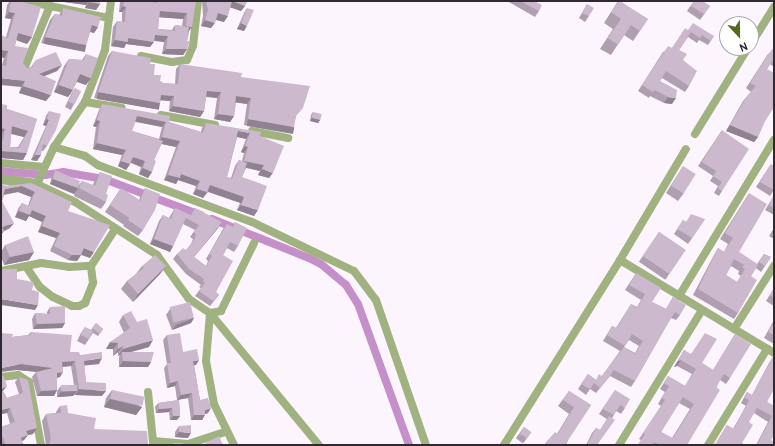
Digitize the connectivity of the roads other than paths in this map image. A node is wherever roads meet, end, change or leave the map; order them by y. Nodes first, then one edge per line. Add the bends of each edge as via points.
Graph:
1 (26, 1) edge
2 (111, 1) edge
3 (198, 1) edge
4 (50, 6) junction
5 (774, 7) edge
6 (109, 18) junction
7 (759, 31) edge
8 (135, 55) edge
9 (743, 56) edge
10 (24, 69) edge
11 (85, 102) junction
12 (133, 110) edge
13 (149, 113) edge
14 (226, 127) edge
15 (242, 129) edge
16 (695, 134) dead end
17 (288, 138) dead end
18 (774, 140) edge
19 (54, 147) junction
20 (686, 149) dead end
21 (1, 163) edge
22 (44, 167) junction
23 (1, 180) edge
24 (39, 180) junction
25 (24, 182) junction
26 (1, 186) edge
27 (116, 228) junction
28 (254, 243) dead end
29 (620, 260) junction
30 (91, 266) junction
31 (774, 266) edge
32 (27, 268) junction
33 (1, 271) edge
34 (679, 296) junction
35 (702, 310) junction
36 (210, 313) junction
37 (734, 329) junction
38 (770, 351) edge
39 (1, 377) edge
40 (148, 392) dead end
41 (226, 432) junction
42 (188, 444) edge
43 (41, 445) edge
44 (234, 445) edge
45 (319, 445) edge
46 (426, 445) edge
47 (504, 445) edge
48 (619, 445) edge
49 (708, 445) edge

1 - 4 street
2 - 6 street
3 - 8 street via 193,46 188,60 172,62
4 - 6 street
4 - 10 street
5 - 7 street
6 - 11 street via 108,51
9 - 16 street
11 - 12 street
11 - 19 street
13 - 14 street
15 - 17 street
18 - 34 street
19 - 22 street
19 - 46 street via 85,156 98,166 252,222 354,271 376,300
20 - 29 street
21 - 22 street
22 - 24 street
23 - 25 street
24 - 25 street
24 - 27 street
25 - 26 street
27 - 30 street
27 - 36 street via 157,255 189,299
28 - 36 street via 221,311
29 - 34 street
29 - 47 street
30 - 32 street via 69,268 41,263
30 - 32 street via 93,283 85,303 79,306 72,306 53,297 40,287
31 - 37 street
32 - 33 street
34 - 35 street
35 - 37 street
35 - 48 street
36 - 41 street via 206,362 214,404
36 - 45 street
37 - 38 street
38 - 49 street
39 - 43 street via 18,375 29,382
40 - 42 street via 153,441
41 - 42 street
41 - 44 street

